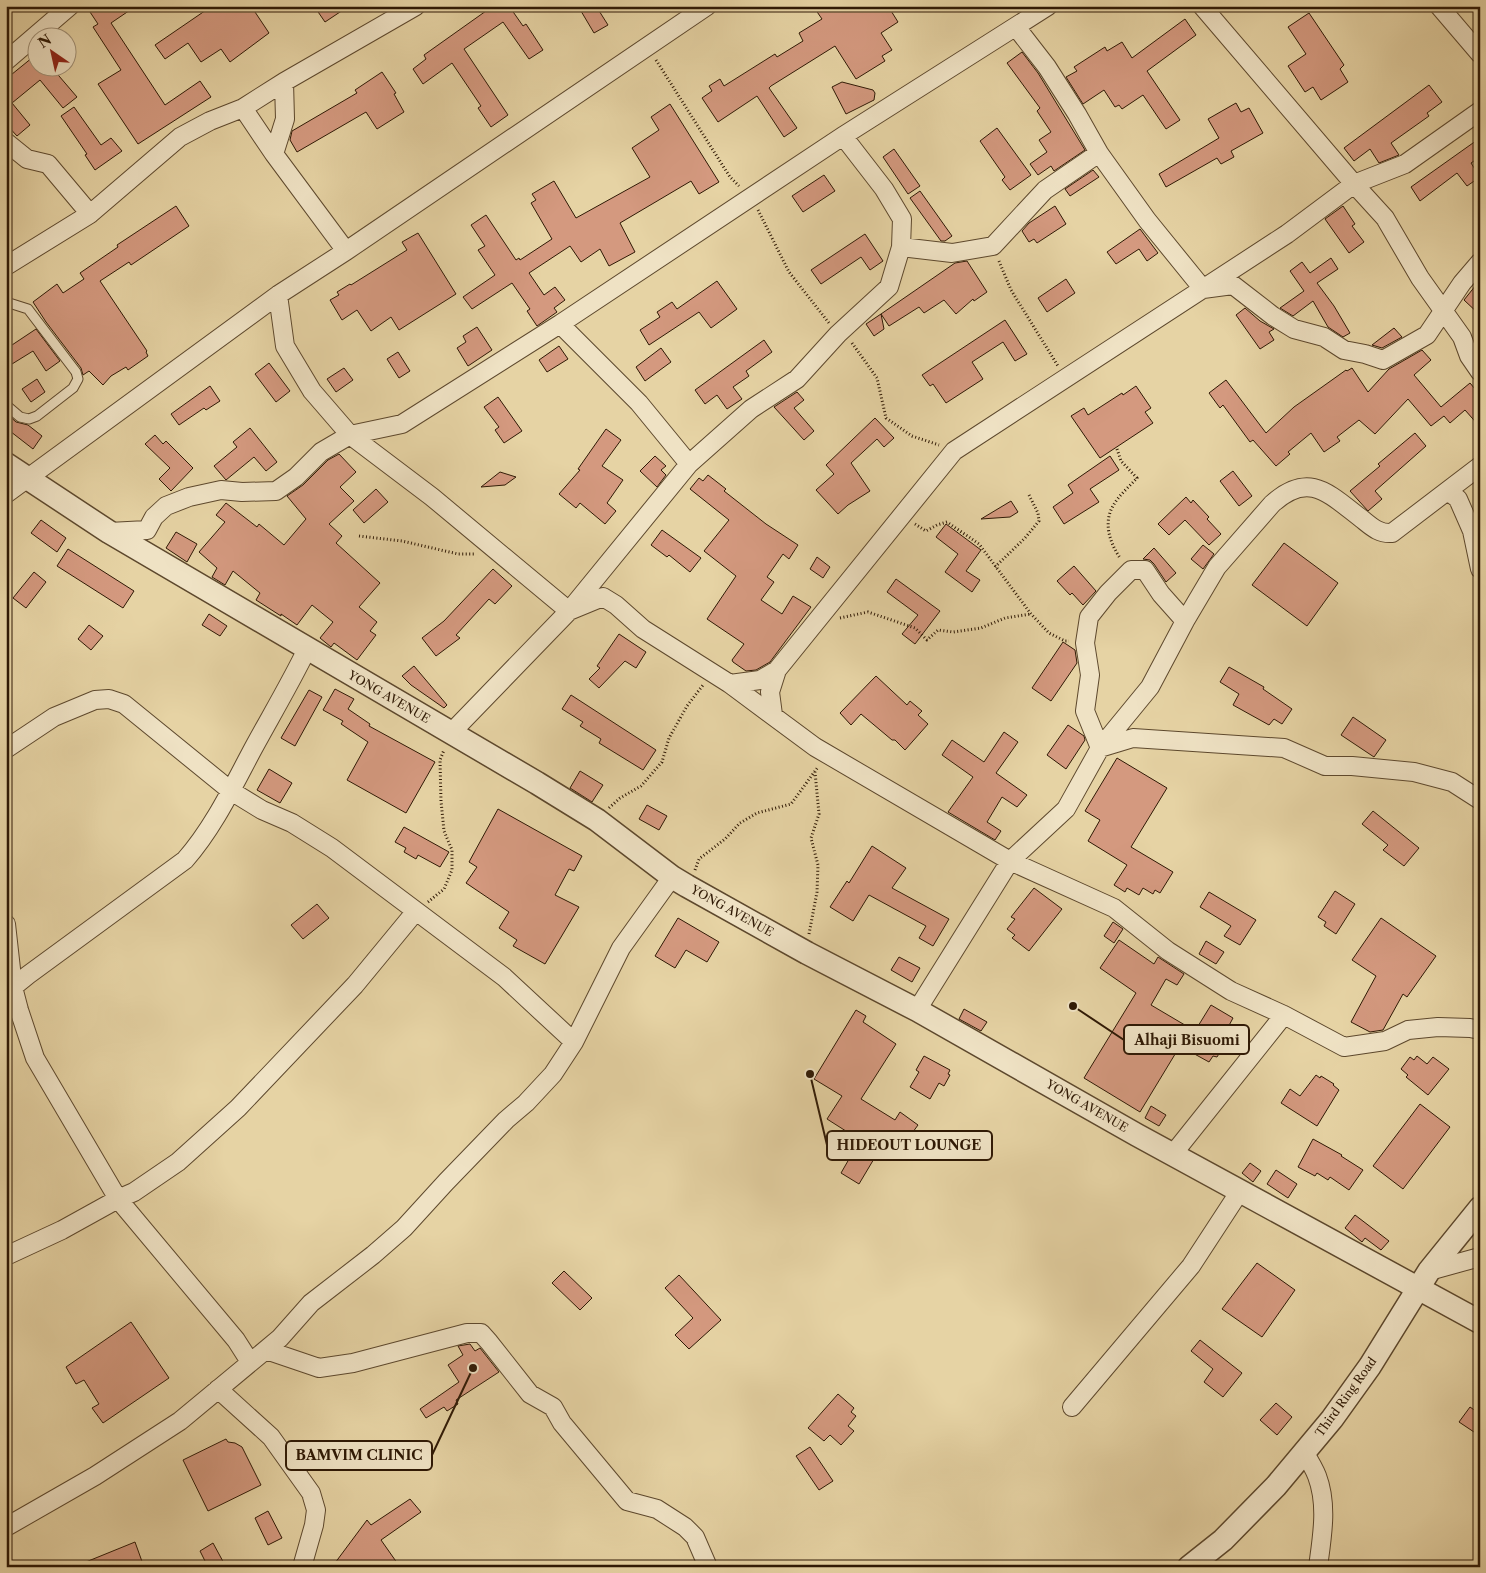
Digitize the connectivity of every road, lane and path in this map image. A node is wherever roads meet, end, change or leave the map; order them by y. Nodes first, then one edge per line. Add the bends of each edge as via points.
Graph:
1 (70, 6) edge
2 (416, 6) edge
3 (708, 6) edge
4 (1048, 6) edge
5 (1202, 6) edge
6 (1439, 6) edge
7 (1016, 27) junction
8 (648, 48) junction
9 (1480, 54) edge
10 (6, 61) edge
11 (284, 82) junction
12 (244, 108) junction
13 (1480, 111) edge
14 (843, 136) junction
15 (6, 142) edge
16 (1099, 153) junction
17 (274, 154) junction
18 (1354, 184) junction
19 (751, 198) junction
20 (90, 214) junction
21 (993, 246) junction
22 (901, 247) junction
23 (346, 251) junction
24 (1480, 262) edge
25 (6, 266) edge
26 (1203, 289) junction
27 (278, 295) junction
28 (6, 302) edge
29 (1444, 311) junction
30 (560, 324) junction
31 (838, 334) junction
32 (1480, 372) edge
33 (1071, 375) junction
34 (6, 406) edge
35 (350, 436) junction
36 (1118, 449) dead end
37 (954, 451) junction
38 (6, 464) edge
39 (690, 464) junction
40 (1480, 466) edge
41 (28, 478) junction
42 (1448, 491) junction
43 (6, 494) edge
44 (1029, 494) dead end
45 (904, 514) junction
46 (109, 532) junction
47 (359, 536) dead end
48 (501, 555) junction
49 (995, 567) junction
50 (1480, 568) edge
51 (1131, 570) junction
52 (568, 611) junction
53 (1031, 614) junction
54 (818, 620) junction
55 (1185, 621) junction
56 (1085, 642) junction
57 (307, 649) junction
58 (777, 670) junction
59 (712, 672) junction
60 (730, 684) junction
61 (773, 715) junction
62 (451, 733) junction
63 (815, 747) junction
64 (1100, 748) junction
65 (6, 749) edge
66 (815, 771) junction
67 (231, 791) junction
68 (1480, 800) edge
69 (597, 820) junction
70 (1010, 861) junction
71 (679, 882) junction
72 (416, 911) junction
73 (6, 924) edge
74 (807, 954) junction
75 (10, 990) edge
76 (916, 1010) junction
77 (1284, 1015) junction
78 (1480, 1030) edge
79 (574, 1042) junction
80 (1173, 1154) junction
81 (1240, 1191) junction
82 (118, 1199) junction
83 (1480, 1208) edge
84 (6, 1256) edge
85 (1480, 1257) edge
86 (1423, 1279) junction
87 (1480, 1322) edge
88 (266, 1350) junction
89 (250, 1362) junction
90 (218, 1389) junction
91 (1072, 1407) dead end
92 (1304, 1452) junction
93 (6, 1527) edge
94 (302, 1567) edge
95 (708, 1567) edge
96 (1189, 1567) edge
97 (1318, 1567) edge

1 - 10 street
2 - 11 street
3 - 8 street
4 - 7 street
5 - 18 street
6 - 9 street
7 - 14 street
7 - 16 street via 1047,67
8 - 19 path via 730,177
8 - 23 street
11 - 12 street
11 - 17 street via 284,118
12 - 17 street
12 - 20 street via 180,137
13 - 18 street via 1405,164
14 - 19 street
14 - 22 street via 884,189 902,219
15 - 20 street via 27,159 48,164
16 - 21 street via 1045,190
16 - 26 street via 1147,220
17 - 23 street
18 - 26 street via 1287,234
18 - 29 street via 1385,218 1420,278
19 - 30 street
19 - 31 path via 789,272
20 - 25 street
21 - 22 street via 952,253
21 - 33 path via 1011,290 1057,365
22 - 31 street via 889,287
23 - 27 street
24 - 29 street
26 - 29 street via 1233,285 1294,329 1324,337 1344,350 1383,360 1427,336
26 - 33 street
27 - 35 street via 285,346 312,392
27 - 41 street
28 - 34 lane via 28,309 78,379 73,388 37,416 29,419 20,417
29 - 32 street
30 - 35 street via 402,424
30 - 39 street via 639,403
31 - 37 path via 851,342 876,378 886,418 912,436
31 - 39 street via 797,380 751,409
33 - 37 street
35 - 46 street via 321,452 296,477 276,491 220,490 189,497 166,506 154,517 147,530
35 - 48 street via 432,497
36 - 51 path via 1120,461 1137,478 1112,506 1107,526 1119,557
37 - 45 street
38 - 41 street, YONG AVENUE
39 - 52 street
40 - 42 street
41 - 43 street
41 - 46 street, YONG AVENUE
42 - 50 street via 1458,499 1472,531
42 - 55 street via 1392,533 1384,534 1318,488 1303,486 1292,490 1272,504 1228,553
44 - 49 path via 1038,513 1038,521
45 - 49 path via 926,531 947,522 979,544
45 - 54 street
46 - 57 street, YONG AVENUE
47 - 48 path via 402,541 458,554
48 - 52 street
49 - 53 path
51 - 55 street via 1145,570
51 - 56 street via 1089,617
52 - 59 street via 602,596 643,629
52 - 62 street
53 - 54 path via 1004,618 981,628 953,632 938,630 927,640 915,628 868,612
53 - 56 path via 1049,633 1065,641
54 - 58 street
55 - 64 street via 1150,687
56 - 64 street via 1090,675 1085,711
57 - 62 street, YONG AVENUE
57 - 67 street
58 - 60 street via 760,680
58 - 61 street via 770,692
59 - 60 street
59 - 69 path via 669,738 662,762 641,786 620,798
60 - 61 street
61 - 63 street
62 - 69 street, YONG AVENUE
62 - 72 path via 440,760 444,831 452,850 452,870 444,889
63 - 66 path via 820,764
63 - 70 street
64 - 68 street via 1133,738 1284,748 1325,766 1424,774 1452,782
64 - 70 street via 1066,809
65 - 67 street via 54,717 95,700 109,699 124,704
66 - 71 path via 791,804 758,813 740,823 699,859
66 - 74 path via 819,814 811,838 818,865 817,892
67 - 72 street via 332,848
67 - 75 street via 185,860
69 - 71 street, YONG AVENUE
70 - 76 street
70 - 77 street via 1114,908 1168,952 1231,992
71 - 74 street, YONG AVENUE
71 - 79 street via 621,948
72 - 79 street via 504,978
72 - 82 street via 355,985 238,1108 178,1162
73 - 75 street
74 - 76 street, YONG AVENUE
75 - 82 street via 35,1058
76 - 80 street, YONG AVENUE
77 - 78 street via 1344,1047 1385,1041 1408,1030
77 - 80 street
79 - 88 street via 542,1087 452,1175 404,1228 311,1303
80 - 81 street, YONG AVENUE
81 - 86 street, YONG AVENUE
81 - 91 street via 1191,1266
82 - 84 street
82 - 89 street via 236,1340
83 - 86 street, Third Ring Road
85 - 86 street
86 - 87 street, YONG AVENUE
86 - 92 street, Third Ring Road via 1370,1366
88 - 89 street
88 - 95 street via 319,1368 353,1363 467,1333 481,1333 530,1394 553,1407 562,1423 627,1501 657,1509 695,1536
89 - 90 street
90 - 93 street via 145,1445
90 - 94 street via 271,1437 310,1493 316,1510
92 - 96 street, Third Ring Road via 1224,1540
92 - 97 street via 1317,1477 1322,1502 1323,1527

